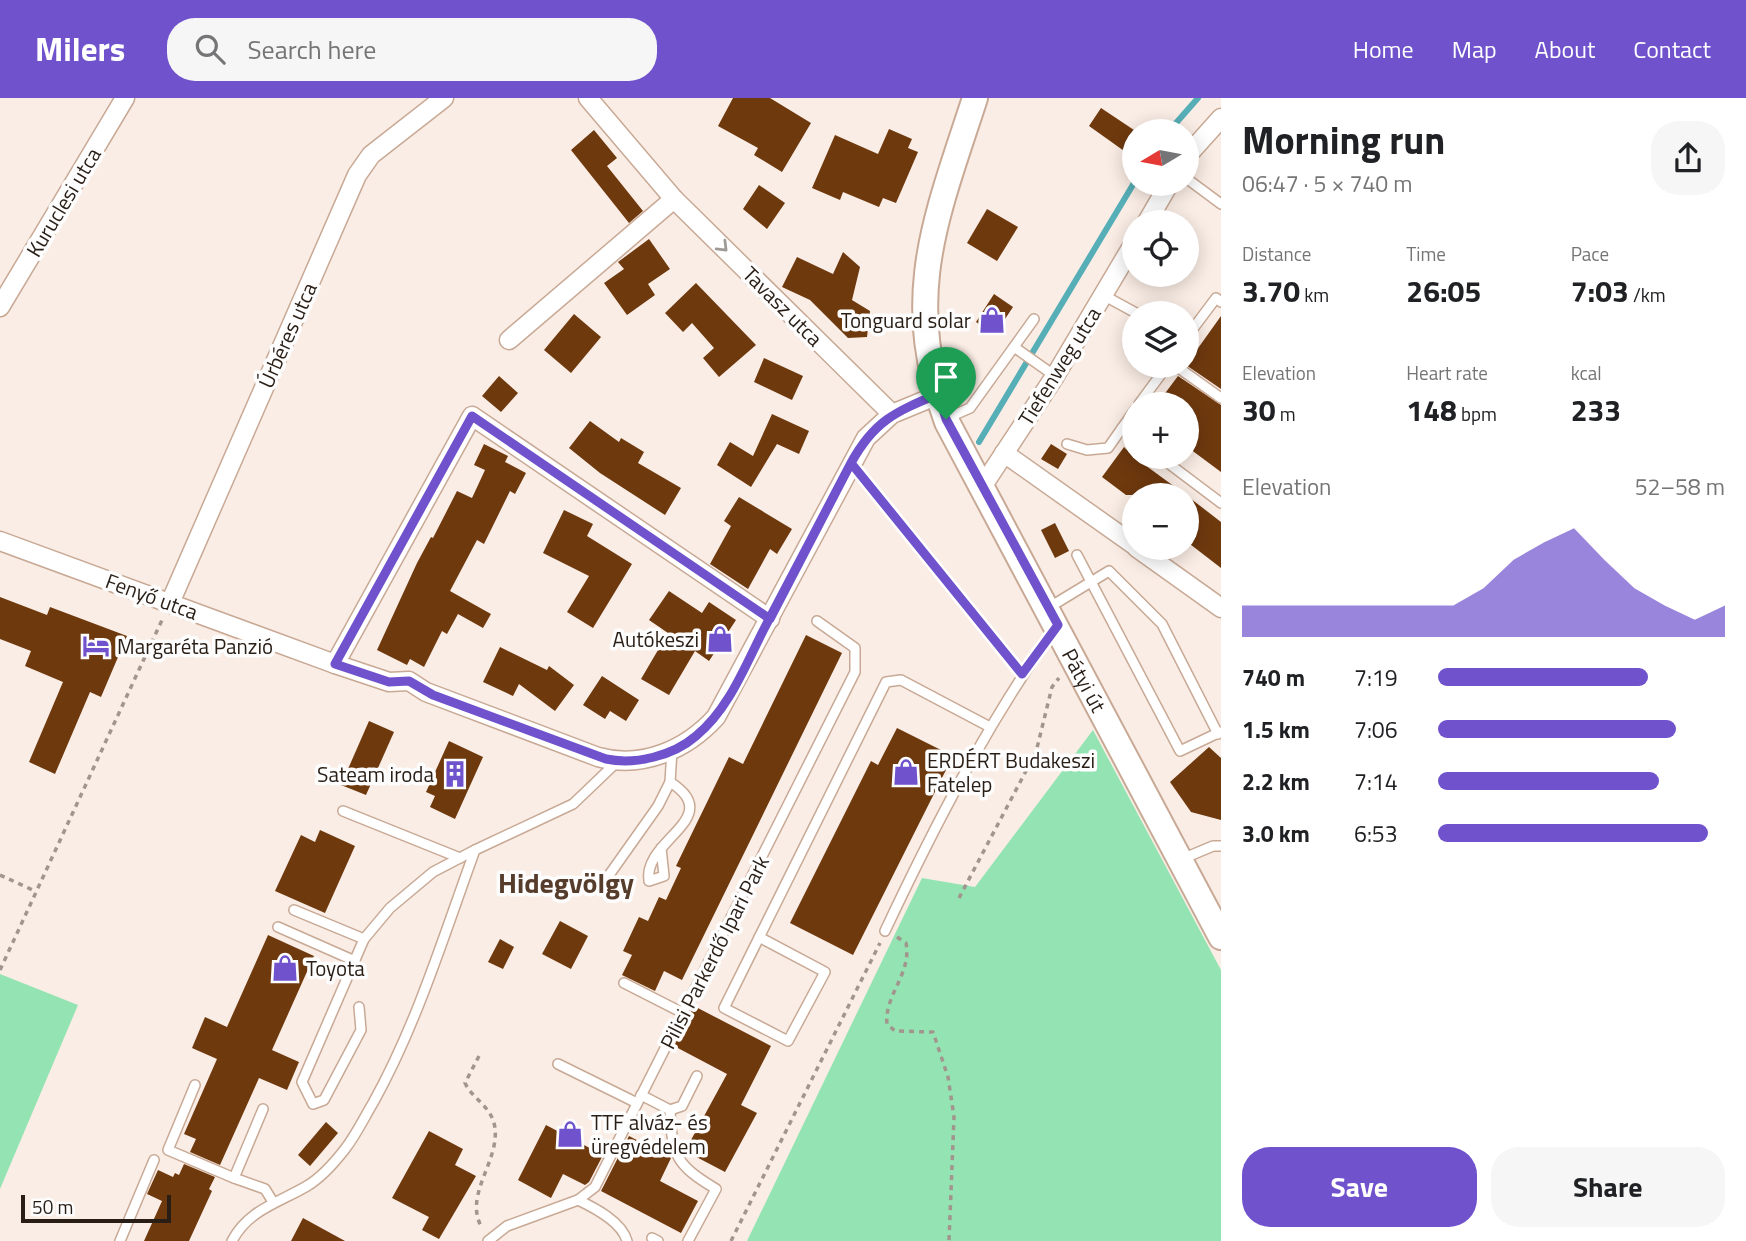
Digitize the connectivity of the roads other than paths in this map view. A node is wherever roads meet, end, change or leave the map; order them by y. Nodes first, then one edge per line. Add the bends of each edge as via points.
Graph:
1 (125, 98) edge
2 (444, 98) edge
3 (588, 98) edge
4 (975, 98) edge
5 (1221, 118) edge
6 (1199, 143) edge
7 (1199, 188) edge
8 (674, 199) junction
9 (1221, 204) edge
10 (1122, 263) edge
11 (1103, 295) junction
12 (1221, 302) edge
13 (1122, 305) edge
14 (0, 307) edge
15 (1034, 319) dead end
16 (1199, 321) edge
17 (509, 340) dead end
18 (1014, 347) junction
19 (1055, 376) junction
20 (1193, 378) edge
21 (938, 394) junction
22 (1221, 398) edge
23 (892, 414) junction
24 (946, 419) junction
25 (1122, 428) edge
26 (1068, 443) dead end
27 (1004, 453) junction
28 (851, 463) junction
29 (1176, 469) edge
30 (982, 487) junction
31 (1221, 503) edge
32 (1122, 537) edge
33 (0, 541) edge
34 (1077, 555) dead end
35 (1154, 560) edge
36 (1091, 583) junction
37 (170, 603) junction
38 (1221, 608) edge
39 (1053, 617) junction
40 (770, 619) junction
41 (817, 621) dead end
42 (335, 664) junction
43 (1022, 674) junction
44 (990, 727) junction
45 (1219, 733) edge
46 (672, 750) junction
47 (618, 761) junction
48 (670, 782) junction
49 (343, 811) dead end
50 (1221, 846) edge
51 (661, 848) dead end
52 (475, 850) junction
53 (460, 858) junction
54 (1182, 859) junction
55 (602, 885) dead end
56 (294, 909) dead end
57 (278, 928) dead end
58 (885, 932) road end
59 (759, 937) junction
60 (1221, 937) edge
61 (364, 939) junction
62 (355, 961) junction
63 (624, 983) dead end
64 (359, 1007) dead end
65 (683, 1013) junction
66 (558, 1064) dead end
67 (697, 1076) dead end
68 (195, 1085) dead end
69 (639, 1099) junction
70 (263, 1110) dead end
71 (670, 1110) junction
72 (154, 1160) dead end
73 (234, 1178) junction
74 (578, 1200) junction
75 (273, 1202) junction
76 (489, 1239) edge
77 (120, 1241) edge
78 (232, 1241) edge
79 (627, 1241) edge
80 (688, 1241) edge

1 - 14 street, Kuruclesi utca
2 - 37 street, Úrbéres utca via 371,155 357,175
3 - 8 street, Tavasz utca
4 - 21 main road, Pátyi út via 932,235 925,277 924,331
5 - 6 street
7 - 9 lane
8 - 17 street
8 -> 23 street, Tavasz utca
10 - 11 street, Tiefenweg utca
11 - 13 lane
11 - 19 street, Tiefenweg utca
12 - 16 lane via 1216,298
15 - 18 lane
18 - 19 lane
18 - 24 lane via 970,408
19 - 27 street, Tiefenweg utca
20 - 22 lane
21 - 23 street
21 - 24 main road, Pátyi út
23 - 28 street via 866,438
24 - 30 main road, Pátyi út
25 - 26 lane via 1108,448 1087,450
27 - 30 street, Tiefenweg utca
27 - 32 street
28 - 40 street
28 - 43 lane
29 - 31 lane
30 - 39 main road, Pátyi út
33 - 37 street, Fenyő utca
34 - 36 lane
35 - 38 street
36 - 39 lane
36 - 45 lane via 1109,571 1162,624
36 - 45 lane via 1180,751
37 - 42 street, Fenyő utca
39 - 43 lane
39 - 54 main road, Pátyi út
40 - 42 street via 472,416
40 - 46 street via 716,717 694,738
41 - 65 lane, Pilisi Parkerdő Ipari Park via 855,648 855,672
42 - 47 street, Fenyő utca via 389,682 409,681 433,695
43 - 44 lane
44 - 58 lane via 945,806
44 - 59 lane via 901,680 886,682
46 - 47 street
46 - 48 lane
47 - 52 lane via 573,804
48 - 51 lane via 684,791 691,803 688,817
48 - 55 lane via 639,837
49 - 53 lane
50 - 54 lane
52 - 53 lane
52 - 75 lane via 408,1031 348,1146 309,1185
53 - 61 lane via 390,908
54 - 60 main road, Pátyi út
56 - 61 lane
57 - 62 lane
59 - 59 lane via 724,1008 788,1041 825,972
61 - 62 lane
62 - 64 lane via 302,1082 313,1104 324,1100 361,1030
63 - 65 lane
65 - 69 lane, Pilisi Parkerdő Ipari Park
66 - 69 lane
67 - 71 lane via 682,1106
68 - 73 lane via 168,1150
69 - 71 lane
69 - 74 lane, Pilisi Parkerdő Ipari Park via 595,1187
70 - 73 lane
71 - 80 lane via 675,1153 687,1171 716,1189
72 - 77 lane
73 - 75 lane via 265,1189
74 - 76 lane, Pilisi Parkerdő Ipari Park via 507,1226
74 - 79 lane via 597,1209 625,1233
75 - 78 lane via 240,1225

